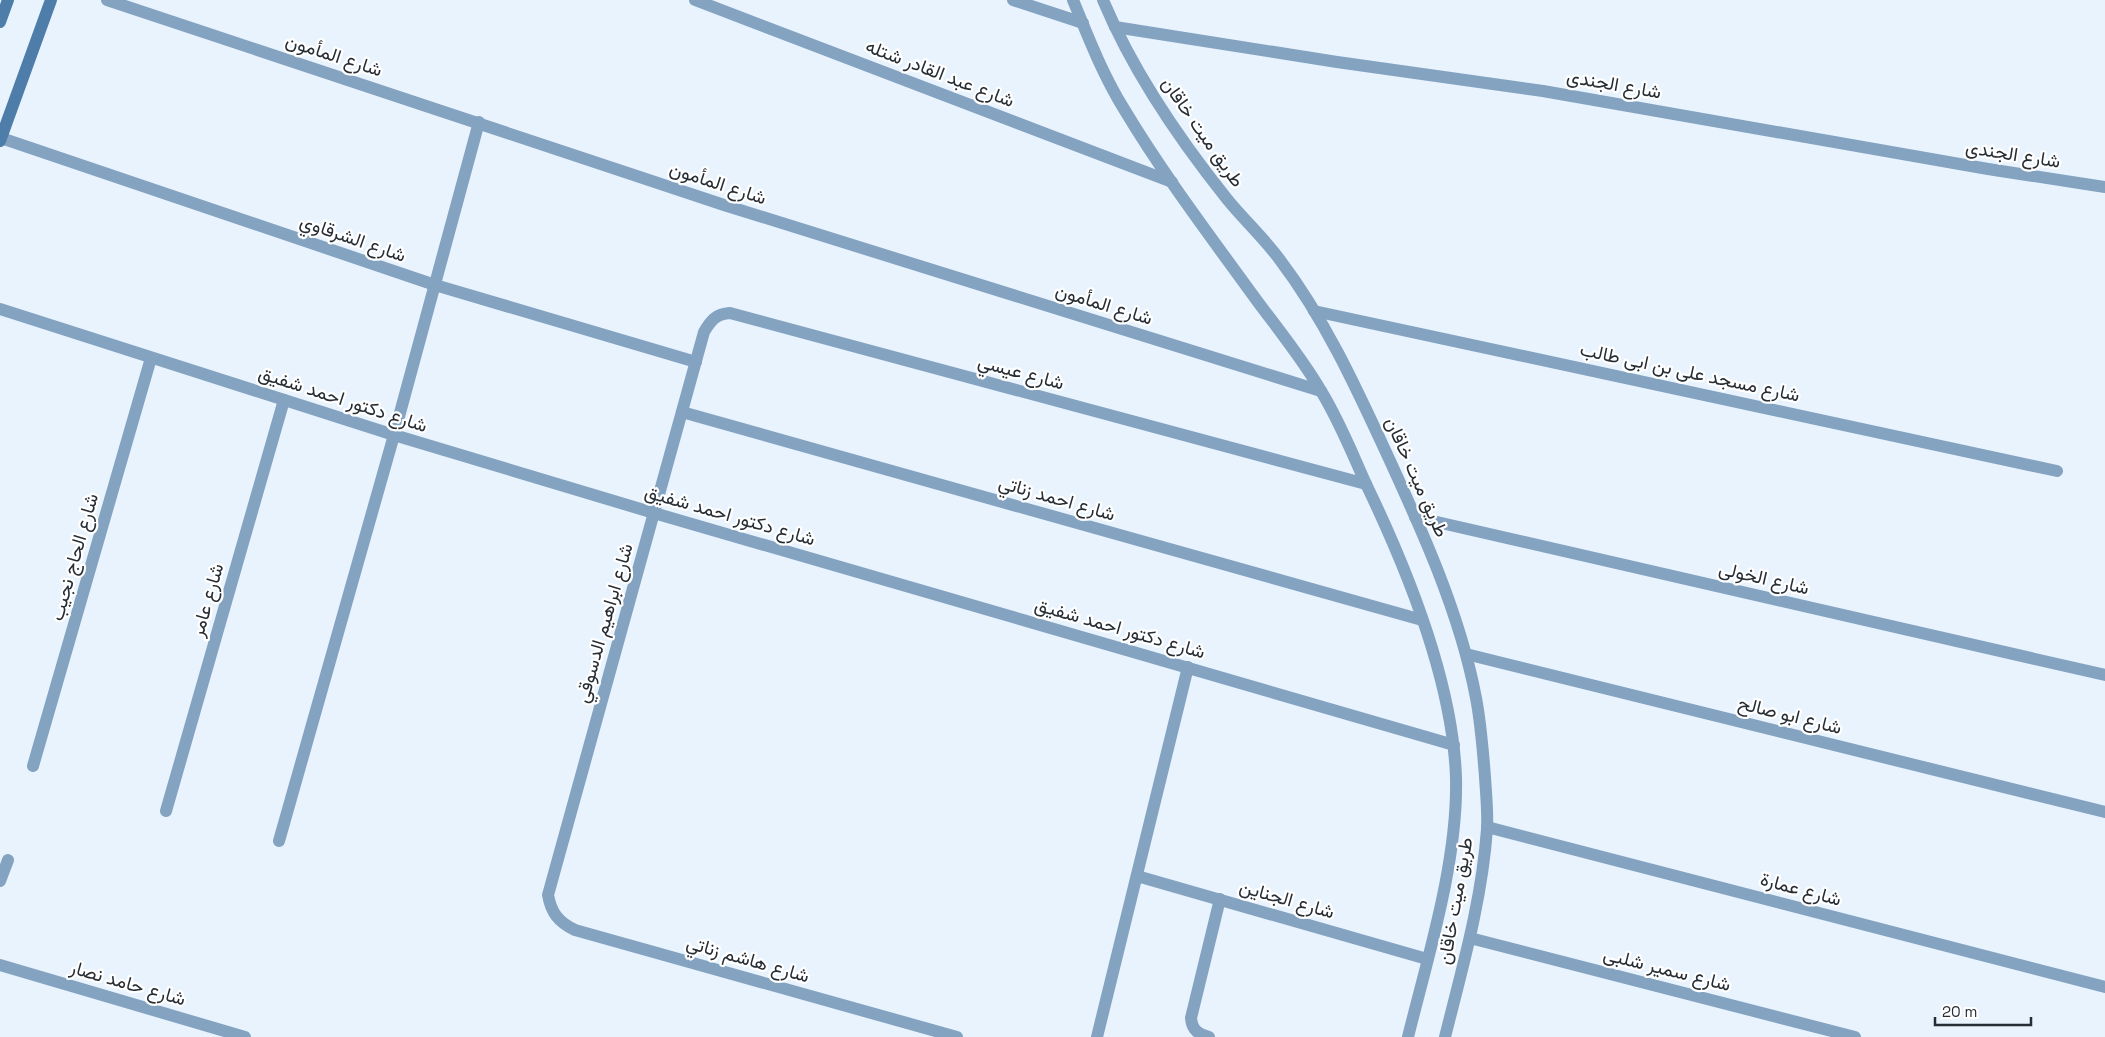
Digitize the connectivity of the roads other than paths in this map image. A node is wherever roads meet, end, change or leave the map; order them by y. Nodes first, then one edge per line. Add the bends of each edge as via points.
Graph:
1 (8, 0) edge
2 (51, 0) edge
3 (107, 0) edge
4 (694, 0) edge
5 (1012, 0) edge
6 (1073, 0) edge
7 (1103, 0) edge
8 (0, 22) edge
9 (1083, 24) junction
10 (1116, 27) junction
11 (479, 122) junction
12 (0, 140) edge
13 (1172, 182) junction
14 (2105, 187) edge
15 (434, 286) junction
16 (0, 309) edge
17 (1314, 311) junction
18 (151, 358) junction
19 (696, 362) junction
20 (1321, 390) junction
21 (284, 400) junction
22 (682, 412) junction
23 (394, 435) junction
24 (2058, 471) dead end
25 (1366, 484) junction
26 (654, 513) junction
27 (1415, 517) junction
28 (1422, 620) junction
29 (1466, 654) junction
30 (1188, 667) junction
31 (2105, 675) edge
32 (1454, 745) junction
33 (33, 766) dead end
34 (166, 811) dead end
35 (2105, 812) edge
36 (1487, 827) junction
37 (279, 841) dead end
38 (8, 860) dead end
39 (1137, 876) junction
40 (0, 881) edge
41 (548, 894) joint
42 (1220, 899) junction
43 (1470, 938) junction
44 (1427, 959) junction
45 (0, 965) edge
46 (2105, 987) edge
47 (245, 1037) edge
48 (957, 1037) edge
49 (1098, 1037) edge
50 (1209, 1037) edge
51 (1408, 1037) edge
52 (1446, 1037) edge
53 (1855, 1037) edge

1 - 8 main road
2 - 12 main road
3 - 11 street, شارع المأمون
4 - 13 street, شارع عبد القادر شتله
5 - 9 street
6 - 9 street, طريق ميت خاقان
7 - 10 street, طريق ميت خاقان
9 - 13 street, طريق ميت خاقان via 1123,108
10 - 14 street, شارع الجندى via 1543,91
10 - 17 street, طريق ميت خاقان via 1181,138 1228,201 1280,259
11 - 15 street
11 - 20 street, شارع المأمون via 724,205
12 - 15 street, شارع الشرقاوي
13 - 20 street, طريق ميت خاقان
15 - 19 street, شارع الشرقاوي
15 - 23 street
16 - 18 street, شارع دكتور احمد شفيق
17 - 24 street, شارع مسجد على بن ابى طالب
17 - 27 street, طريق ميت خاقان via 1344,365
18 - 21 street, شارع دكتور احمد شفيق
18 - 33 street, شارع الحاج نجيب
19 - 22 street, شارع ابراهيم الدسوقي
19 - 25 street, شارع عيسي via 704,332 711,321 719,314 730,312
20 - 25 street, طريق ميت خاقان
21 - 23 street, شارع دكتور احمد شفيق
21 - 34 street, شارع عامر
22 - 26 street, شارع ابراهيم الدسوقي
22 - 28 street, شارع احمد زناتي
23 - 26 street, شارع دكتور احمد شفيق
23 - 37 street
25 - 28 street, طريق ميت خاقان
26 - 30 street, شارع دكتور احمد شفيق
26 - 41 street, شارع ابراهيم الدسوقي
27 - 29 street, طريق ميت خاقان
27 - 31 street, شارع الخولى
28 - 32 street, طريق ميت خاقان via 1441,684
29 - 35 street, شارع ابو صالح
29 - 36 street, طريق ميت خاقان via 1483,742
30 - 32 street, شارع دكتور احمد شفيق
30 - 39 street
32 - 44 street, طريق ميت خاقان via 1456,780 1452,842
36 - 43 street, طريق ميت خاقان via 1481,884
36 - 46 street, شارع عمارة
38 - 40 street
39 - 42 street, شارع الجناين
39 - 49 street
41 - 48 street, شارع هاشم زناتي via 556,917 574,930
42 - 44 street, شارع الجناين
42 - 50 street via 1191,1018 1195,1031
43 - 52 street, طريق ميت خاقان
43 - 53 street, شارع سمير شلبى
44 - 51 street, طريق ميت خاقان
45 - 47 street, شارع حامد نصار

